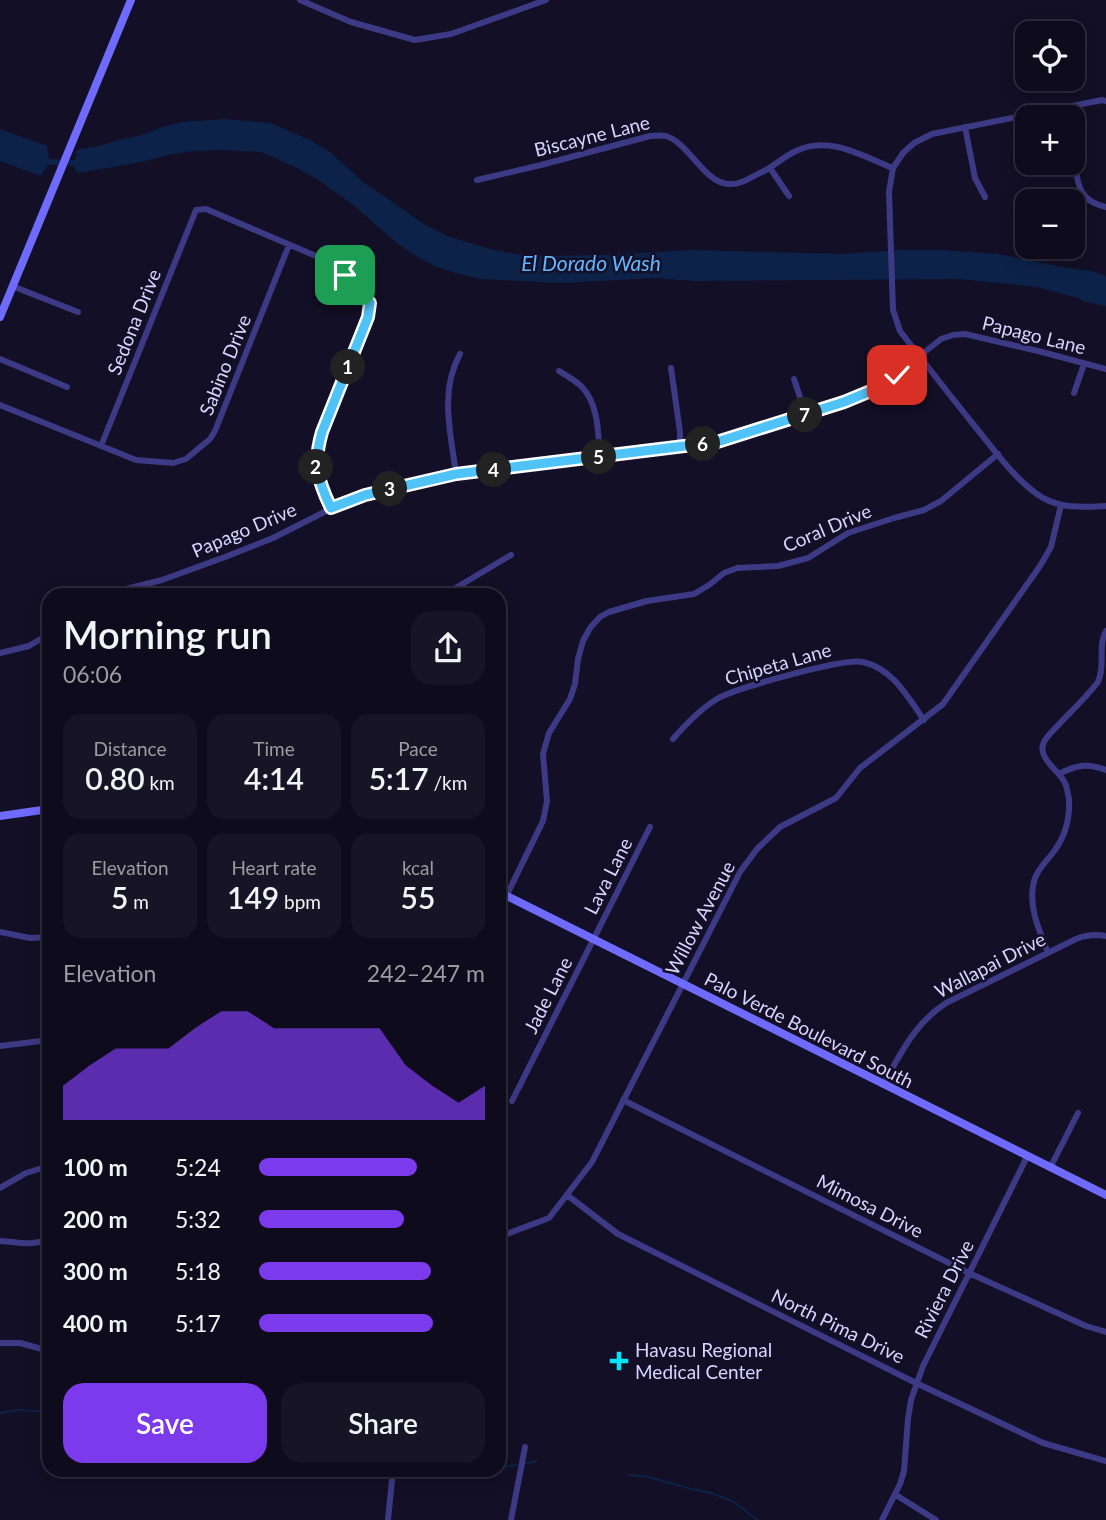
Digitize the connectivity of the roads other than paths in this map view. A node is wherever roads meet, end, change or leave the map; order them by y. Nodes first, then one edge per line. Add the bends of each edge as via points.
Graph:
1 (131, 0) edge
2 (300, 0) edge
3 (546, 0) edge
4 (1106, 102) edge
5 (1078, 105) edge
6 (1015, 117) edge
7 (965, 127) junction
8 (770, 167) junction
9 (893, 168) junction
10 (1078, 175) edge
11 (477, 180) dead end
12 (789, 196) dead end
13 (985, 197) dead end
14 (1106, 207) edge
15 (289, 245) junction
16 (12, 286) junction
17 (78, 312) dead end
18 (0, 317) edge
19 (460, 354) dead end
20 (920, 357) junction
21 (0, 359) edge
22 (1084, 364) junction
23 (671, 368) dead end
24 (1106, 369) edge
25 (559, 371) dead end
26 (794, 379) dead end
27 (67, 387) dead end
28 (1074, 393) dead end
29 (0, 405) edge
30 (806, 415) junction
31 (101, 446) junction
32 (680, 448) junction
33 (998, 454) junction
34 (600, 457) junction
35 (456, 474) junction
36 (1061, 505) junction
37 (1106, 506) edge
38 (331, 508) junction
39 (511, 555) dead end
40 (130, 588) edge
41 (456, 588) edge
42 (1106, 631) edge
43 (42, 638) edge
44 (0, 653) edge
45 (924, 720) junction
46 (673, 738) dead end
47 (1106, 770) edge
48 (1059, 774) junction
49 (42, 810) edge
50 (0, 816) edge
51 (650, 827) dead end
52 (506, 889) edge
53 (506, 896) edge
54 (0, 932) edge
55 (1106, 936) edge
56 (42, 937) edge
57 (593, 939) junction
58 (1048, 953) junction
59 (682, 984) junction
60 (42, 1041) edge
61 (0, 1046) edge
62 (883, 1085) junction
63 (623, 1100) junction
64 (512, 1101) dead end
65 (1079, 1113) dead end
66 (1027, 1157) junction
67 (42, 1168) edge
68 (1050, 1168) junction
69 (0, 1188) edge
70 (567, 1195) junction
71 (1106, 1195) edge
72 (506, 1234) edge
73 (0, 1241) edge
74 (42, 1242) edge
75 (969, 1273) junction
76 (1106, 1332) edge
77 (0, 1343) edge
78 (42, 1348) edge
79 (916, 1383) junction
80 (525, 1447) dead end
81 (1106, 1461) edge
82 (392, 1477) edge
83 (896, 1495) junction
84 (388, 1520) edge
85 (511, 1520) edge
86 (882, 1520) edge
87 (936, 1520) edge

1 - 16 main road
2 - 3 street via 351,22 415,40 451,34
4 - 5 street
6 - 7 street
7 - 9 street via 914,143
7 - 13 street via 975,178
8 - 9 street, Biscayne Lane via 794,152 823,145
8 - 11 street, Biscayne Lane via 738,184 724,184 664,135
8 - 12 street
9 - 20 street via 889,192 892,310 900,331
10 - 14 street via 1081,193
15 - 31 street, Sabino Drive via 210,439 186,459 173,463 136,460
15 - 31 street, Sedona Drive via 206,209 196,210
15 - 38 street via 332,264 370,303 318,445 317,471
16 - 17 street
16 - 18 main road
19 - 35 street via 447,389
20 - 22 street, Papago Lane via 941,340 965,334
20 - 30 street, Papago Drive via 873,390
20 - 33 street
21 - 27 street
22 - 24 street, Papago Lane
22 - 28 street
23 - 32 street
25 - 34 street via 582,386 592,400
26 - 30 street
29 - 31 street, Sabino Drive
30 - 32 street, Papago Drive via 717,442
32 - 34 street, Papago Drive
33 - 36 street via 1027,486
33 - 52 street, Coral Drive via 941,501 848,533 808,558 778,566 737,568 694,594 647,601 600,617 583,641 570,699 549,733 543,754 547,801 543,821
34 - 35 street, Papago Drive
35 - 38 street, Papago Drive via 365,495
36 - 37 street
36 - 45 street, Willow Avenue via 1051,547 1040,566 943,704
38 - 40 street, Papago Drive via 225,558
39 - 41 street
42 - 48 street via 1100,646 1103,661 1098,682 1043,743 1045,758
43 - 44 street
45 - 46 street, Chipeta Lane via 888,673 851,661 719,697
45 - 59 street, Willow Avenue via 860,768 836,798 780,827 757,849 740,872
47 - 48 street via 1085,764
48 - 58 street via 1069,797 1069,819 1059,844 1037,872 1032,897
49 - 50 main road
51 - 57 street, Lava Lane
53 - 57 main road, Palo Verde Boulevard South
54 - 56 street
55 - 58 street, Wallapai Drive via 1084,936
57 - 59 main road, Palo Verde Boulevard South
57 - 64 street, Jade Lane
58 - 62 street, Wallapai Drive via 932,1012 909,1038
59 - 62 main road, Palo Verde Boulevard South
59 - 63 street, Willow Avenue
60 - 61 street
62 - 66 main road, Palo Verde Boulevard South
63 - 70 street, Willow Avenue via 592,1162
63 - 75 street, Mimosa Drive
65 - 68 street
66 - 68 main road, Palo Verde Boulevard South
66 - 75 street, Riviera Drive
67 - 69 street
68 - 71 main road, Palo Verde Boulevard South
70 - 72 street, Willow Avenue via 549,1217
70 - 79 street, North Pima Drive via 618,1234
73 - 74 street
75 - 76 street, Mimosa Drive
75 - 79 street, Riviera Drive
77 - 78 street
79 - 81 street, North Pima Drive via 1043,1443
79 - 83 street, Riviera Drive via 904,1471
80 - 85 street
82 - 84 street
83 - 86 street, Riviera Drive
83 - 87 street

